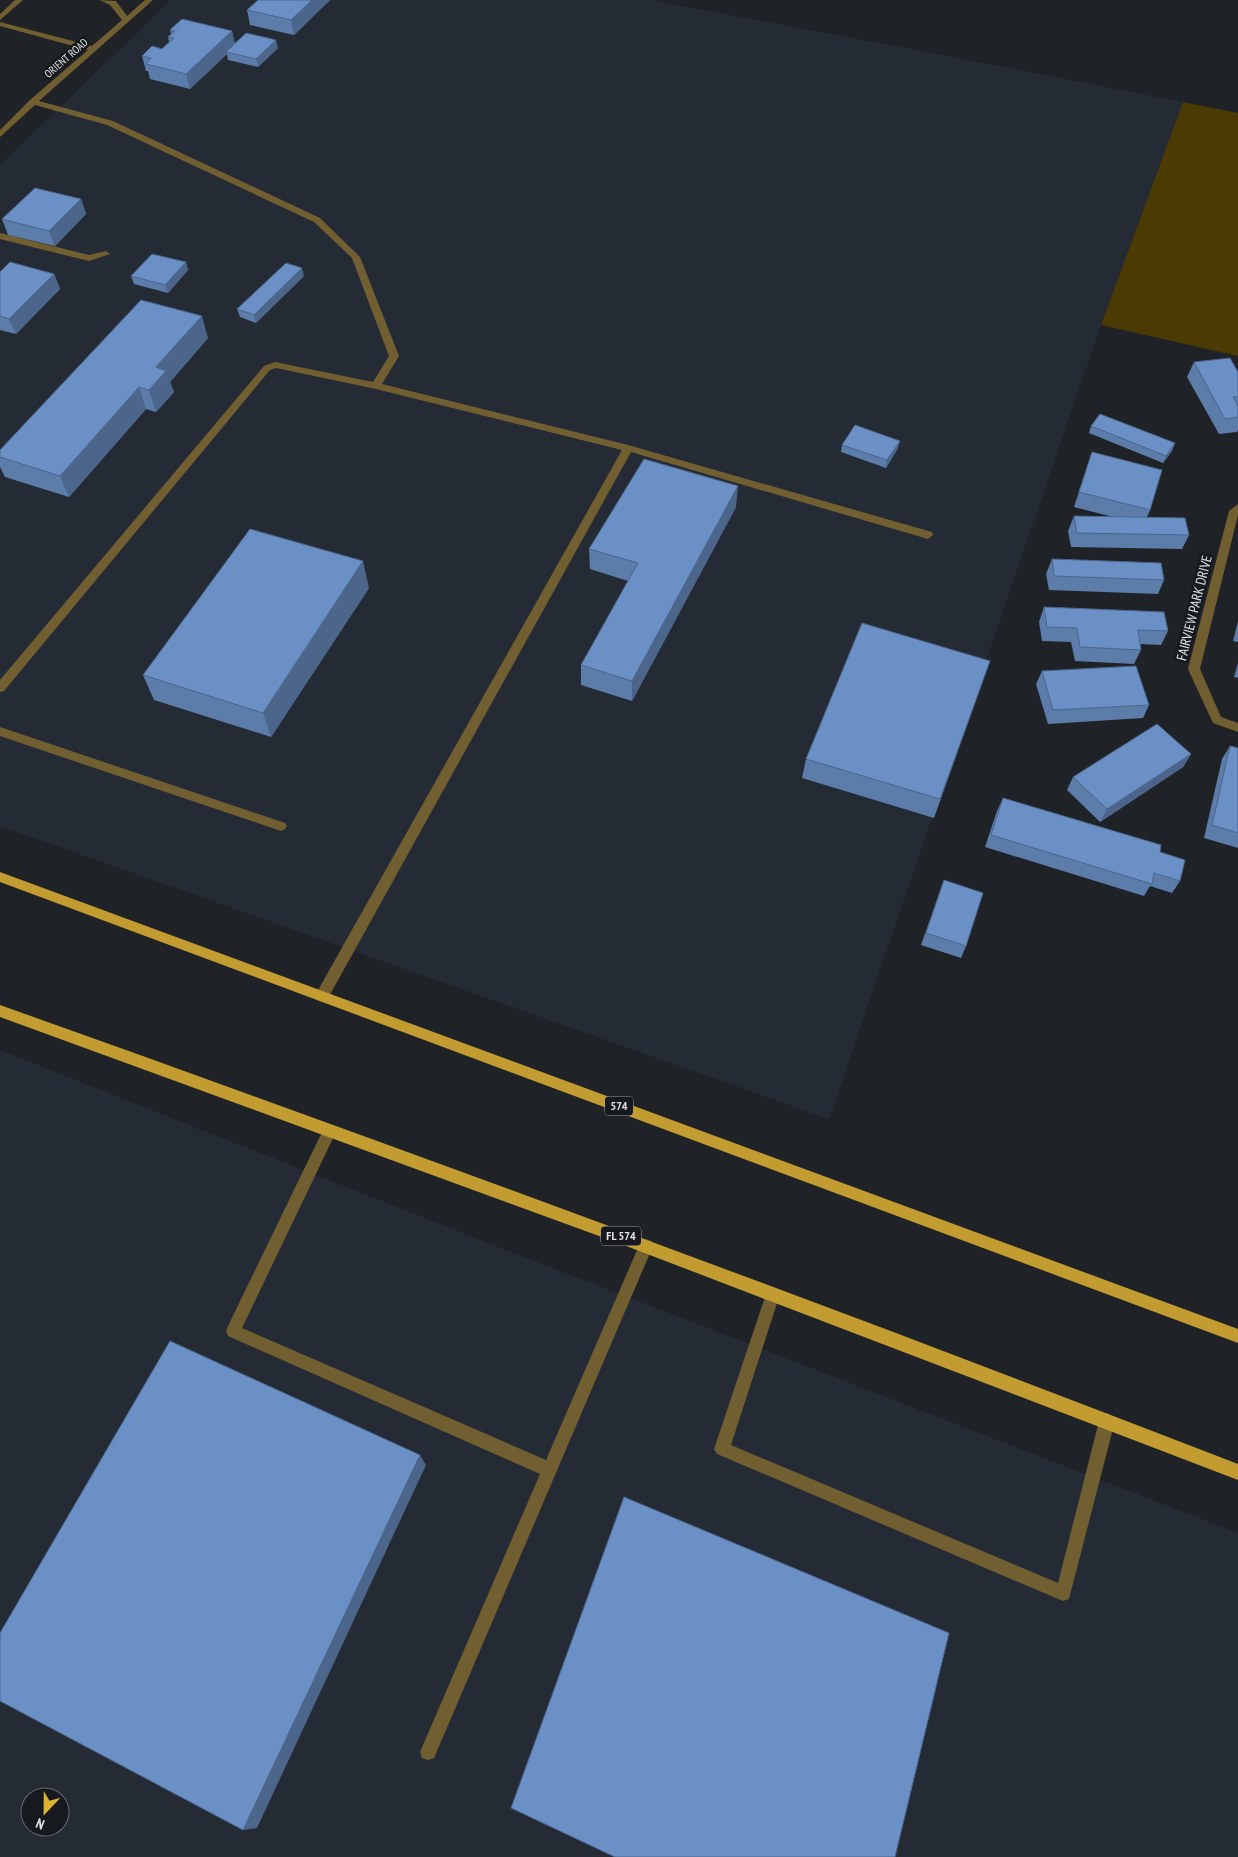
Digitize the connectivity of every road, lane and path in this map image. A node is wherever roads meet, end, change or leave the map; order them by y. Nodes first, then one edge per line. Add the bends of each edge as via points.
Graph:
1 (18, 0) edge
2 (104, 0) edge
3 (149, 0) edge
4 (0, 18) edge
5 (126, 20) junction
6 (0, 24) edge
7 (93, 49) junction
8 (32, 102) junction
9 (0, 135) edge
10 (0, 236) edge
11 (106, 254) dead end
12 (376, 386) junction
13 (628, 448) junction
14 (1238, 508) edge
15 (928, 535) dead end
16 (0, 688) edge
17 (1238, 728) edge
18 (0, 731) edge
19 (281, 826) dead end
20 (0, 877) edge
21 (322, 996) junction
22 (0, 1012) edge
23 (330, 1130) junction
24 (646, 1246) junction
25 (773, 1294) junction
26 (1238, 1336) edge
27 (1107, 1421) junction
28 (550, 1470) junction
29 (1238, 1472) edge
30 (428, 1752) dead end

1 - 4 street
2 - 5 street via 113,3
3 - 5 street, ORIENT ROAD
5 - 7 street, ORIENT ROAD
6 - 7 street
7 - 8 street, ORIENT ROAD
8 - 9 street, ORIENT ROAD
8 - 12 street via 110,123 317,220 356,257 394,356
10 - 11 street via 89,258
12 - 13 street
12 - 16 street via 275,364 267,368
13 - 15 street
13 - 21 street
14 - 17 street, FAIRVIEW PARK DRIVE via 1234,511 1194,669 1217,720
18 - 19 street
20 - 21 main road, 574
21 - 26 main road, 574
22 - 23 main road, FL 574
23 - 24 main road, FL 574
23 - 28 street via 233,1331
24 - 25 main road, FL 574
24 - 28 street
25 - 27 main road, FL 574
25 - 27 street via 722,1449 1063,1593
27 - 29 main road, FL 574
28 - 30 street

